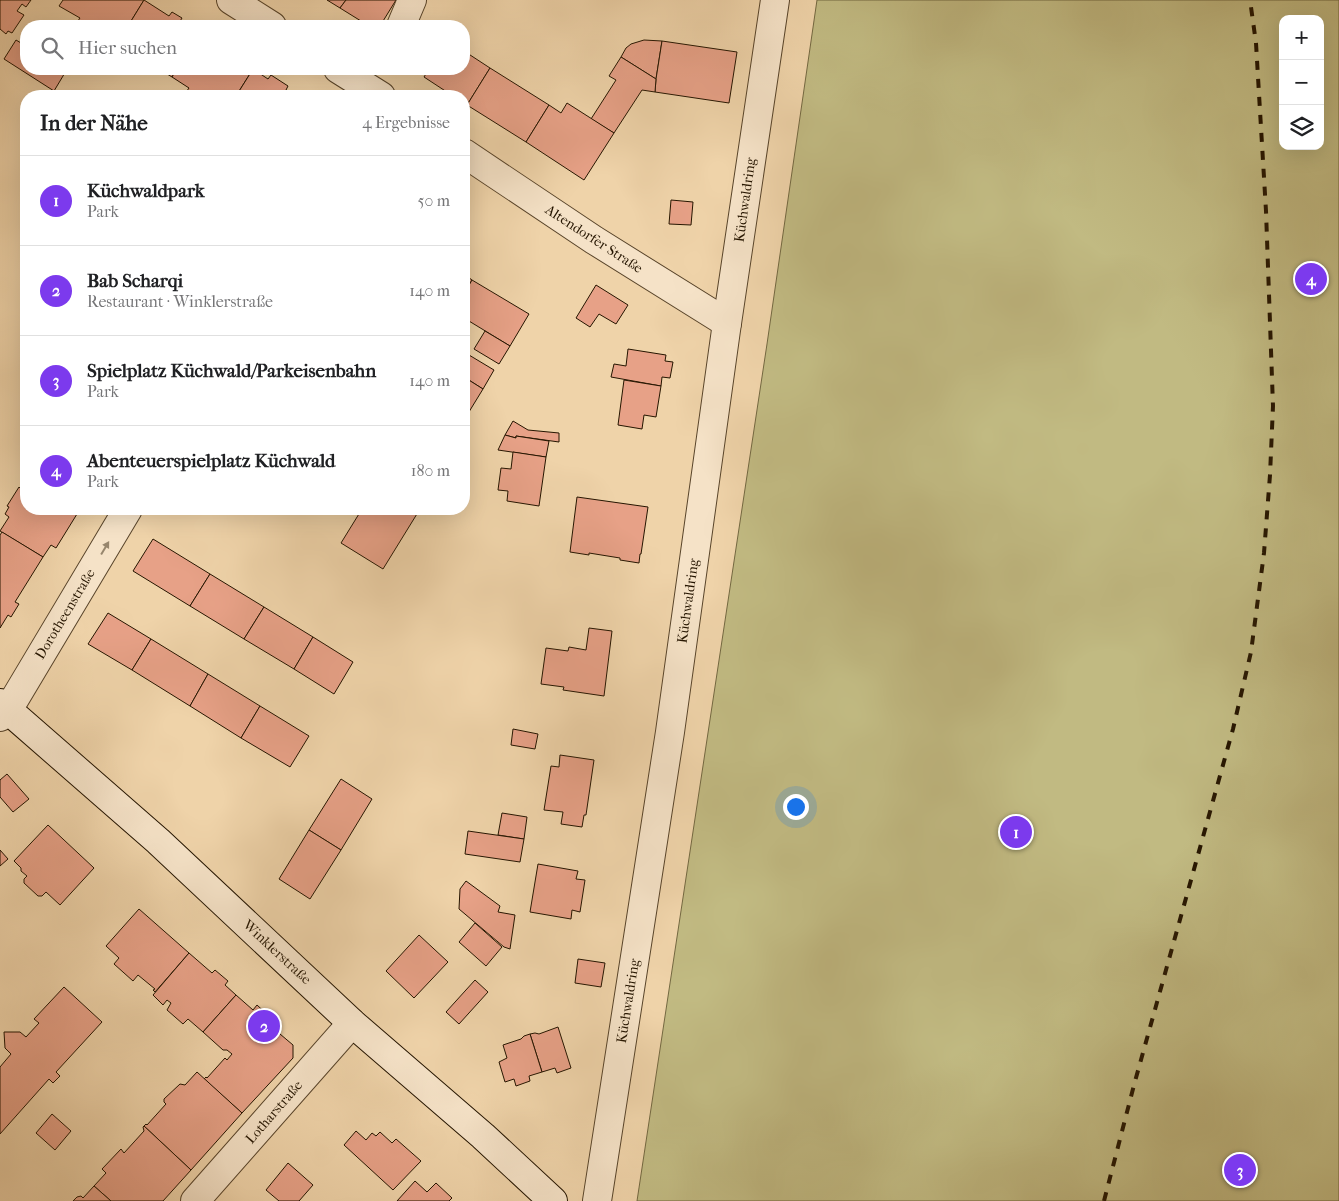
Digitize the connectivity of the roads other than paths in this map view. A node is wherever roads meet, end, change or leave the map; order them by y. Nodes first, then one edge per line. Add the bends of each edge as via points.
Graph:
1 (231, 0) edge
2 (412, 0) edge
3 (775, 0) edge
4 (263, 20) edge
5 (404, 20) edge
6 (350, 75) edge
7 (377, 88) edge
8 (470, 156) edge
9 (727, 323) junction
10 (124, 515) edge
11 (2, 710) edge
12 (352, 1023) junction
13 (195, 1201) edge
14 (553, 1201) edge
15 (597, 1201) edge

1 - 4 street
2 - 5 street
3 - 9 street, Küchwaldring
6 - 7 street
8 - 9 street, Altendorfer Straße via 594,240
9 - 15 street, Küchwaldring via 670,732
11 -> 10 street, Dorotheenstraße
11 - 12 street, Winklerstraße via 165,847
12 - 13 street, Lotharstraße
12 - 14 street, Winklerstraße

